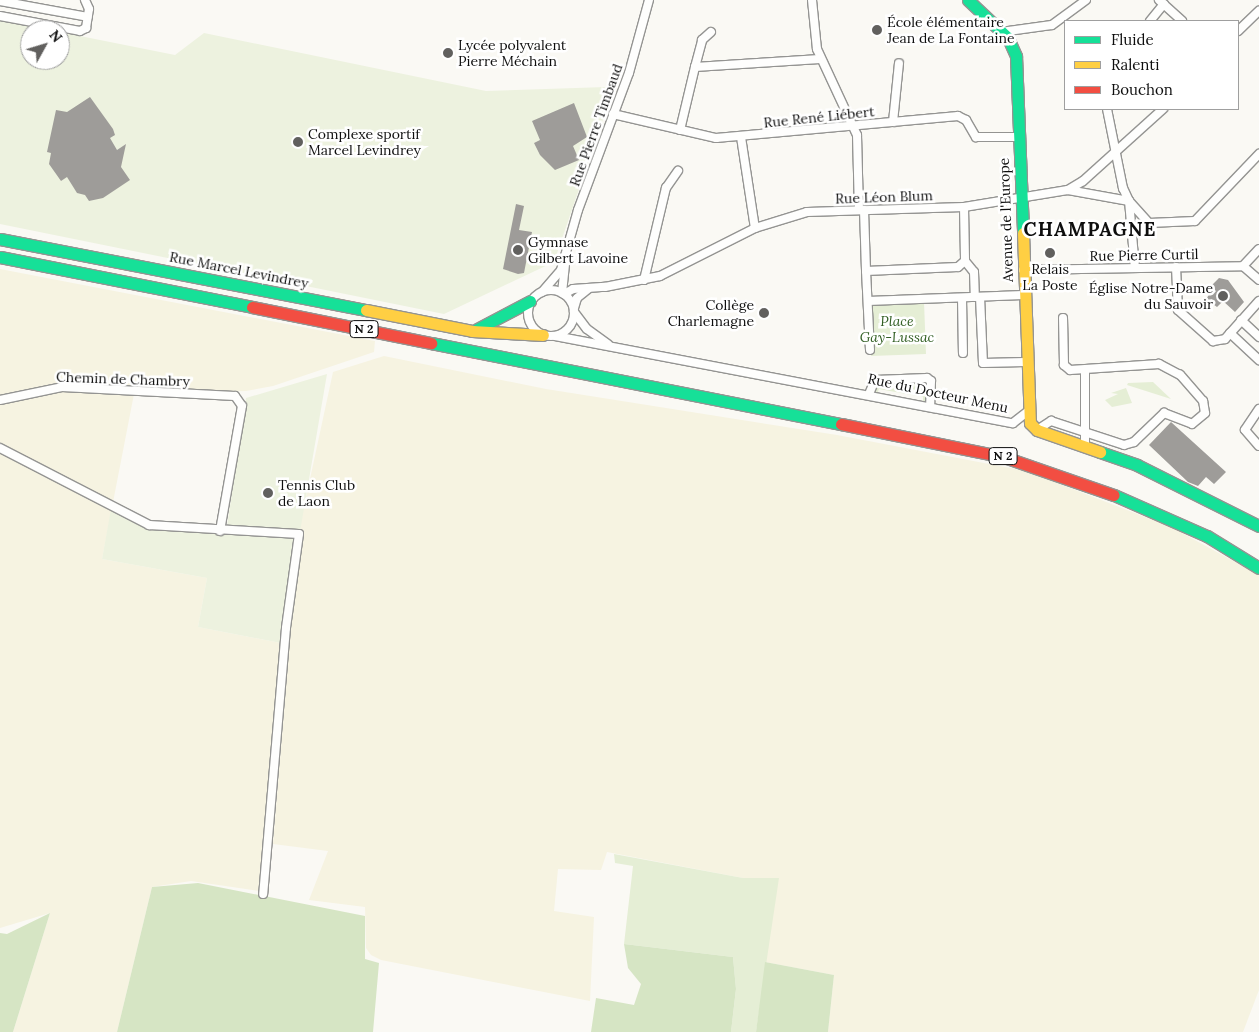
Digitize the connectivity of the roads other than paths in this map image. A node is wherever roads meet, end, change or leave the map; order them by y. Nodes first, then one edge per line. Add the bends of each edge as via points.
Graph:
1 (85, 0) edge
2 (648, 0) edge
3 (812, 0) edge
4 (968, 0) edge
5 (1086, 0) edge
6 (0, 1) edge
7 (1162, 2) edge
8 (1259, 11) edge
9 (0, 16) edge
10 (88, 17) junction
11 (1151, 20) edge
12 (1181, 20) edge
13 (1239, 29) edge
14 (711, 32) dead end
15 (1001, 32) junction
16 (820, 58) junction
17 (899, 63) dead end
18 (695, 66) junction
19 (1107, 110) edge
20 (1162, 110) edge
21 (614, 114) junction
22 (893, 122) junction
23 (852, 127) junction
24 (680, 130) junction
25 (741, 136) junction
26 (1019, 137) junction
27 (1115, 151) junction
28 (1259, 154) edge
29 (678, 171) dead end
30 (1068, 190) junction
31 (1020, 195) junction
32 (1129, 202) junction
33 (964, 207) junction
34 (861, 210) junction
35 (755, 228) junction
36 (0, 239) edge
37 (1259, 249) edge
38 (0, 257) edge
39 (565, 259) junction
40 (966, 261) junction
41 (1243, 266) junction
42 (1176, 267) junction
43 (1135, 268) junction
44 (1023, 270) junction
45 (866, 271) junction
46 (566, 274) junction
47 (644, 280) junction
48 (1259, 280) edge
49 (590, 288) junction
50 (542, 292) junction
51 (563, 294) junction
52 (1023, 295) junction
53 (978, 297) junction
54 (962, 298) junction
55 (530, 301) junction
56 (868, 301) junction
57 (1259, 301) edge
58 (574, 310) junction
59 (1063, 318) dead end
60 (1242, 320) junction
61 (472, 331) junction
62 (1230, 333) junction
63 (543, 335) junction
64 (555, 336) junction
65 (1259, 337) edge
66 (610, 345) junction
67 (870, 350) dead end
68 (963, 353) dead end
69 (1259, 360) edge
70 (1025, 362) junction
71 (1084, 370) junction
72 (870, 394) junction
73 (0, 400) edge
74 (930, 406) junction
75 (1259, 409) edge
76 (1027, 412) junction
77 (1037, 430) junction
78 (1086, 432) junction
79 (1259, 446) edge
80 (0, 448) edge
81 (1085, 448) junction
82 (1259, 526) edge
83 (220, 531) junction
84 (1259, 568) edge
85 (263, 894) dead end

1 - 10 street
2 - 21 street, Rue Pierre Timbaud
3 - 16 street
4 - 15 street, Avenue de l'Europe
5 - 15 street via 1052,25
6 - 10 street
7 - 11 street
7 - 12 street
8 - 13 street
9 - 10 street via 80,31 86,28
14 - 18 street via 702,40
15 - 26 street, Avenue de l'Europe via 1016,56
16 - 18 street
16 - 23 street
17 - 22 street
18 - 24 street
19 - 27 street
20 - 27 street, Rue Léon Blum
21 - 24 street, Rue René Liébert
21 - 39 street, Rue Pierre Timbaud via 578,210
22 - 23 street, Rue René Liébert
22 - 26 street, Rue René Liébert via 958,116 966,120 976,137
23 - 25 street, Rue René Liébert
23 - 34 street via 858,144
24 - 25 street, Rue René Liébert via 707,137
25 - 35 street
26 - 31 street, Avenue de l'Europe
27 - 30 street, Rue Léon Blum via 1083,181
27 - 32 street
28 - 32 street via 1195,221 1149,223
29 - 47 street via 666,188
30 - 31 street, Rue Léon Blum
30 - 32 street
31 - 33 street, Rue Léon Blum
31 - 44 street, Avenue de l'Europe
32 - 43 street
33 - 34 street, Rue Léon Blum
33 - 40 street
34 - 35 street, Rue Léon Blum via 807,212
34 - 45 street
35 - 47 street, Rue Léon Blum
36 - 61 street, Rue Marcel Levindrey
37 - 41 street
38 - 84 street, N 2 via 1004,457 1063,474 1154,510 1207,536
39 - 46 street, Rue Pierre Timbaud
39 - 50 street, Rue Pierre Timbaud via 556,277
40 - 45 street via 958,267
40 - 53 street via 974,272
41 - 42 street, Rue Pierre Curtil
41 - 48 street
42 - 43 street, Rue Pierre Curtil
42 - 62 street via 1180,313 1213,341
43 - 44 street, Rue Pierre Curtil
44 - 52 street, Avenue de l'Europe
45 - 56 street
46 - 49 street via 575,286
46 - 51 street, Rue Pierre Timbaud
47 - 49 street, Rue Léon Blum
49 - 51 street, Rue Léon Blum via 573,289
49 - 58 street via 577,298
50 - 51 street
50 - 55 street
51 - 58 street
52 - 53 street
52 - 70 street, Avenue de l'Europe
53 - 54 street
53 - 70 street via 983,363
54 - 56 street
54 - 68 street
55 - 61 street
55 - 63 street via 529,321
56 - 67 street
57 - 60 street
58 - 64 street via 571,325
58 - 66 street, Rue du Docteur Menu via 587,329
59 - 71 street via 1064,365 1077,373
60 - 62 street
60 - 65 street
61 - 63 street, Rue Marcel Levindrey
62 - 69 street
63 - 64 street
64 - 66 street, Rue du Docteur Menu
66 - 72 street, Rue du Docteur Menu
70 - 76 street, Avenue de l'Europe
71 - 78 street
71 - 78 street via 1095,366 1159,364 1180,374 1198,394 1206,414 1192,424 1164,413 1134,442 1124,445
72 - 74 street, Rue du Docteur Menu
72 - 74 street via 875,380 927,378 931,381
73 - 83 street, Chemin de Chambry via 44,390 86,387 235,396 242,406
74 - 76 street, Rue du Docteur Menu via 1012,424
75 - 79 street via 1244,430
76 - 77 street, Rue du Docteur Menu
77 - 78 street via 1051,421
77 - 81 street
78 - 81 street
80 - 83 street via 149,525
81 - 82 street via 1137,465
83 - 85 street via 299,534 286,628

